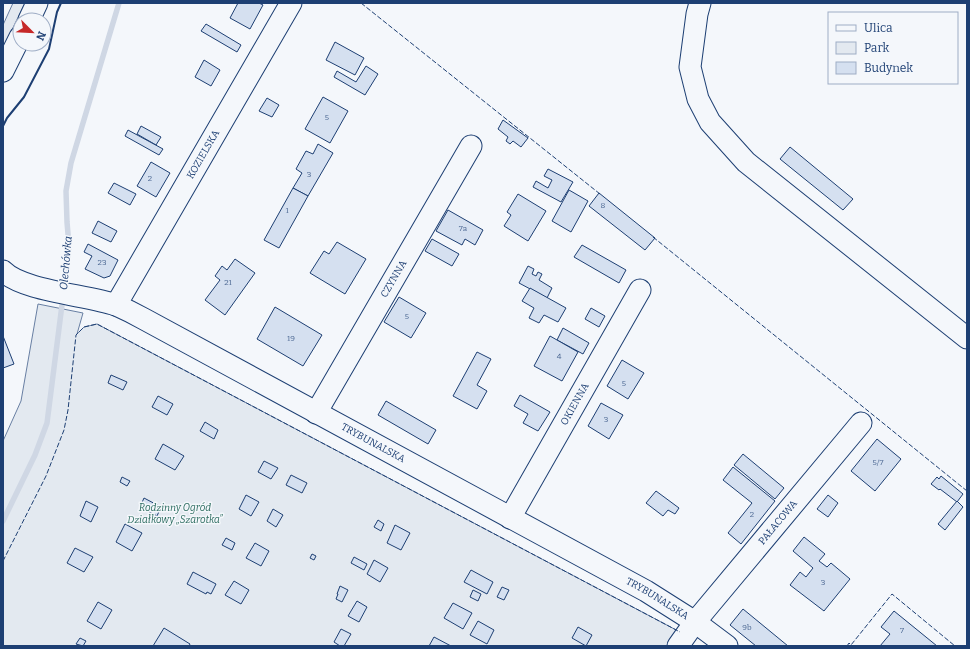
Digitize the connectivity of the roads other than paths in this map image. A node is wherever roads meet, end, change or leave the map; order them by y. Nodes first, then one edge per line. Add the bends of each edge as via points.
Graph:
1 (291, 3) edge
2 (700, 3) edge
3 (12, 52) edge
4 (3, 71) edge
5 (471, 146) dead end
6 (5, 276) edge
7 (640, 290) dead end
8 (116, 305) junction
9 (967, 338) edge
10 (316, 413) junction
11 (861, 423) dead end
12 (510, 518) junction
13 (696, 622) junction
14 (678, 646) edge
15 (727, 646) edge

1 - 8 street, KOZIELSKA
2 - 9 street via 690,67 698,100 710,122 746,162
3 - 4 street
5 - 10 street, CZYNNA
6 - 8 street, TRYBUNALSKA via 48,290
7 - 12 street, OKIENNA
8 - 10 street, TRYBUNALSKA
10 - 12 street, TRYBUNALSKA
11 - 13 street, PAŁACOWA
12 - 13 street, TRYBUNALSKA via 646,591
13 - 14 street, PAŁACOWA
13 - 15 street, TRYBUNALSKA

